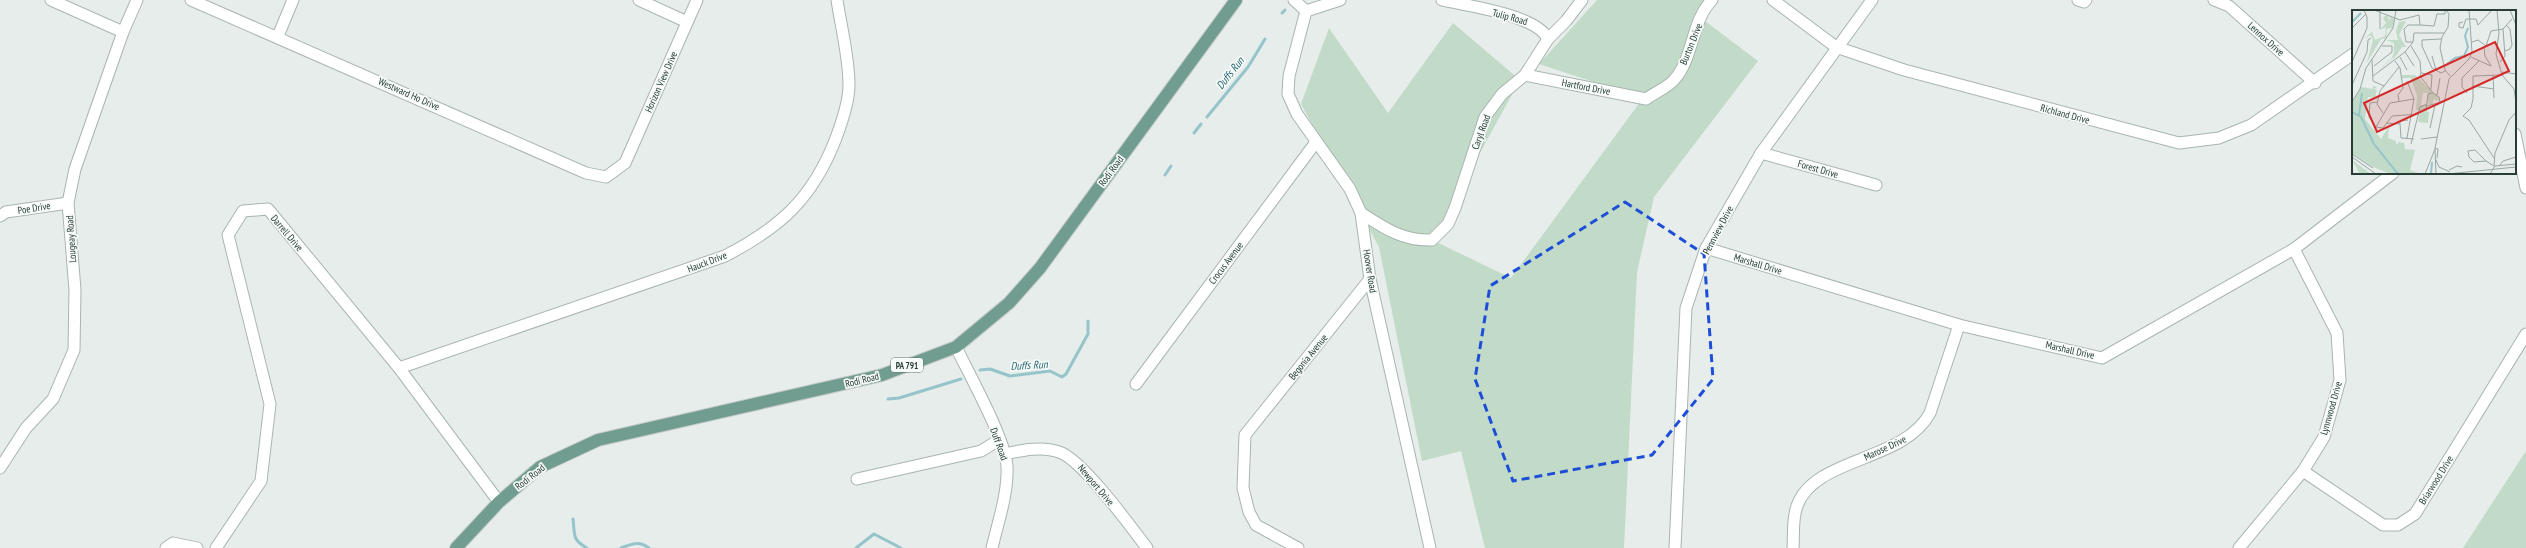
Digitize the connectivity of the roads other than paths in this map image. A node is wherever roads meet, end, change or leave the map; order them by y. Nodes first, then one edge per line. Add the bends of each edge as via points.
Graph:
1 (51, 0) edge
2 (137, 0) edge
3 (191, 0) edge
4 (293, 0) edge
5 (639, 0) edge
6 (697, 0) edge
7 (837, 0) edge
8 (1236, 0) edge
9 (1294, 0) edge
10 (1340, 0) edge
11 (1442, 0) edge
12 (1582, 0) edge
13 (1712, 0) edge
14 (1774, 0) edge
15 (1872, 0) edge
16 (2078, 0) edge
17 (2086, 0) edge
18 (2214, 0) edge
19 (2230, 3) edge
20 (1306, 11) junction
21 (687, 22) junction
22 (123, 32) junction
23 (278, 36) junction
24 (1548, 39) junction
25 (1836, 47) junction
26 (2352, 55) edge
27 (1525, 75) junction
28 (2315, 83) junction
29 (1646, 99) joint
30 (2516, 139) edge
31 (1316, 142) junction
32 (1761, 153) junction
33 (625, 163) joint
34 (2392, 174) edge
35 (1876, 185) dead end
36 (2526, 188) edge
37 (68, 203) junction
38 (1361, 213) junction
39 (0, 216) edge
40 (1706, 248) junction
41 (2294, 249) junction
42 (1370, 279) junction
43 (1960, 325) junction
44 (2526, 334) edge
45 (956, 347) junction
46 (399, 368) junction
47 (1136, 384) dead end
48 (1000, 440) junction
49 (1005, 454) junction
50 (0, 468) edge
51 (2303, 471) junction
52 (857, 479) dead end
53 (499, 502) junction
54 (1143, 546) edge
55 (166, 548) edge
56 (197, 548) edge
57 (216, 548) edge
58 (456, 548) edge
59 (992, 548) edge
60 (1298, 548) edge
61 (1430, 548) edge
62 (1675, 548) edge
63 (1793, 548) edge
64 (2239, 548) edge

1 - 22 street
2 - 22 street, Lougeay Road
3 - 23 street, Westward Ho Drive
4 - 23 street
5 - 21 street
6 - 21 street, Horizon View Drive
7 - 46 street, Hauck Drive via 849,85 845,110 832,148 816,182 786,217 766,233 725,256
8 - 45 main road, Rodi Road / PA 791 via 1040,268 1009,303
9 - 20 street
10 - 20 street
11 - 24 street, Tulip Road via 1529,21 1545,32
12 - 24 street, Caryl Road
13 - 29 street, Burton Drive via 1701,18 1674,81
14 - 25 street, Richland Drive
15 - 25 street, Pennview Drive
16 - 17 street
18 - 19 street, Lennox Drive
19 - 28 street, Lennox Drive
20 - 31 street, Hoover Road via 1289,76 1288,94 1296,114
21 - 33 street, Horizon View Drive
22 - 37 street, Lougeay Road via 75,169
23 - 33 street, Westward Ho Drive via 586,173 606,177
24 - 27 street, Caryl Road
25 - 28 street, Richland Drive via 1904,70 2179,143 2219,138 2251,125
25 - 32 street, Pennview Drive
26 - 28 street, Richland Drive
27 - 29 street, Hartford Drive
27 - 38 street, Caryl Road via 1502,94 1485,117 1455,208 1448,224 1432,240 1419,240 1394,234
30 - 36 street
31 - 38 street, Hoover Road via 1350,189
31 - 47 street, Crocus Avenue
32 - 35 street, Forest Drive
32 - 40 street, Pennview Drive
34 - 41 street, Marshall Drive
37 - 39 street, Poe Drive via 6,212
37 - 50 street, Lougeay Road via 75,290 74,350 53,399 26,428
38 - 42 street, Hoover Road
40 - 43 street, Marshall Drive
40 - 62 street, Pennview Drive via 1686,308
41 - 43 street, Marshall Drive via 2102,358
41 - 51 street, Lynnwood Drive via 2337,334 2340,380 2324,437
42 - 60 street, Begonia Avenue via 1246,435 1244,488 1249,512 1256,525
42 - 61 street, Hoover Road
43 - 63 street, Marose Drive via 1924,425 1902,440 1812,482 1797,506
44 - 51 street, Briarwood Drive via 2415,514 2398,525 2382,525
45 - 48 street, Duff Road
45 - 53 main road, Rodi Road / PA 791 via 882,375 598,440 540,467
46 - 53 street, Darrell Drive
46 - 57 street, Darrell Drive via 268,210 243,211 228,235 270,404 262,481
48 - 49 street, Duff Road
48 - 52 street via 981,451
49 - 54 street, Newport Drive via 1042,449 1058,451 1068,456 1085,470
49 - 59 street, Duff Road via 1006,489
51 - 64 street, Lynnwood Drive
53 - 58 main road, Rodi Road / PA 791
55 - 56 street via 173,543

